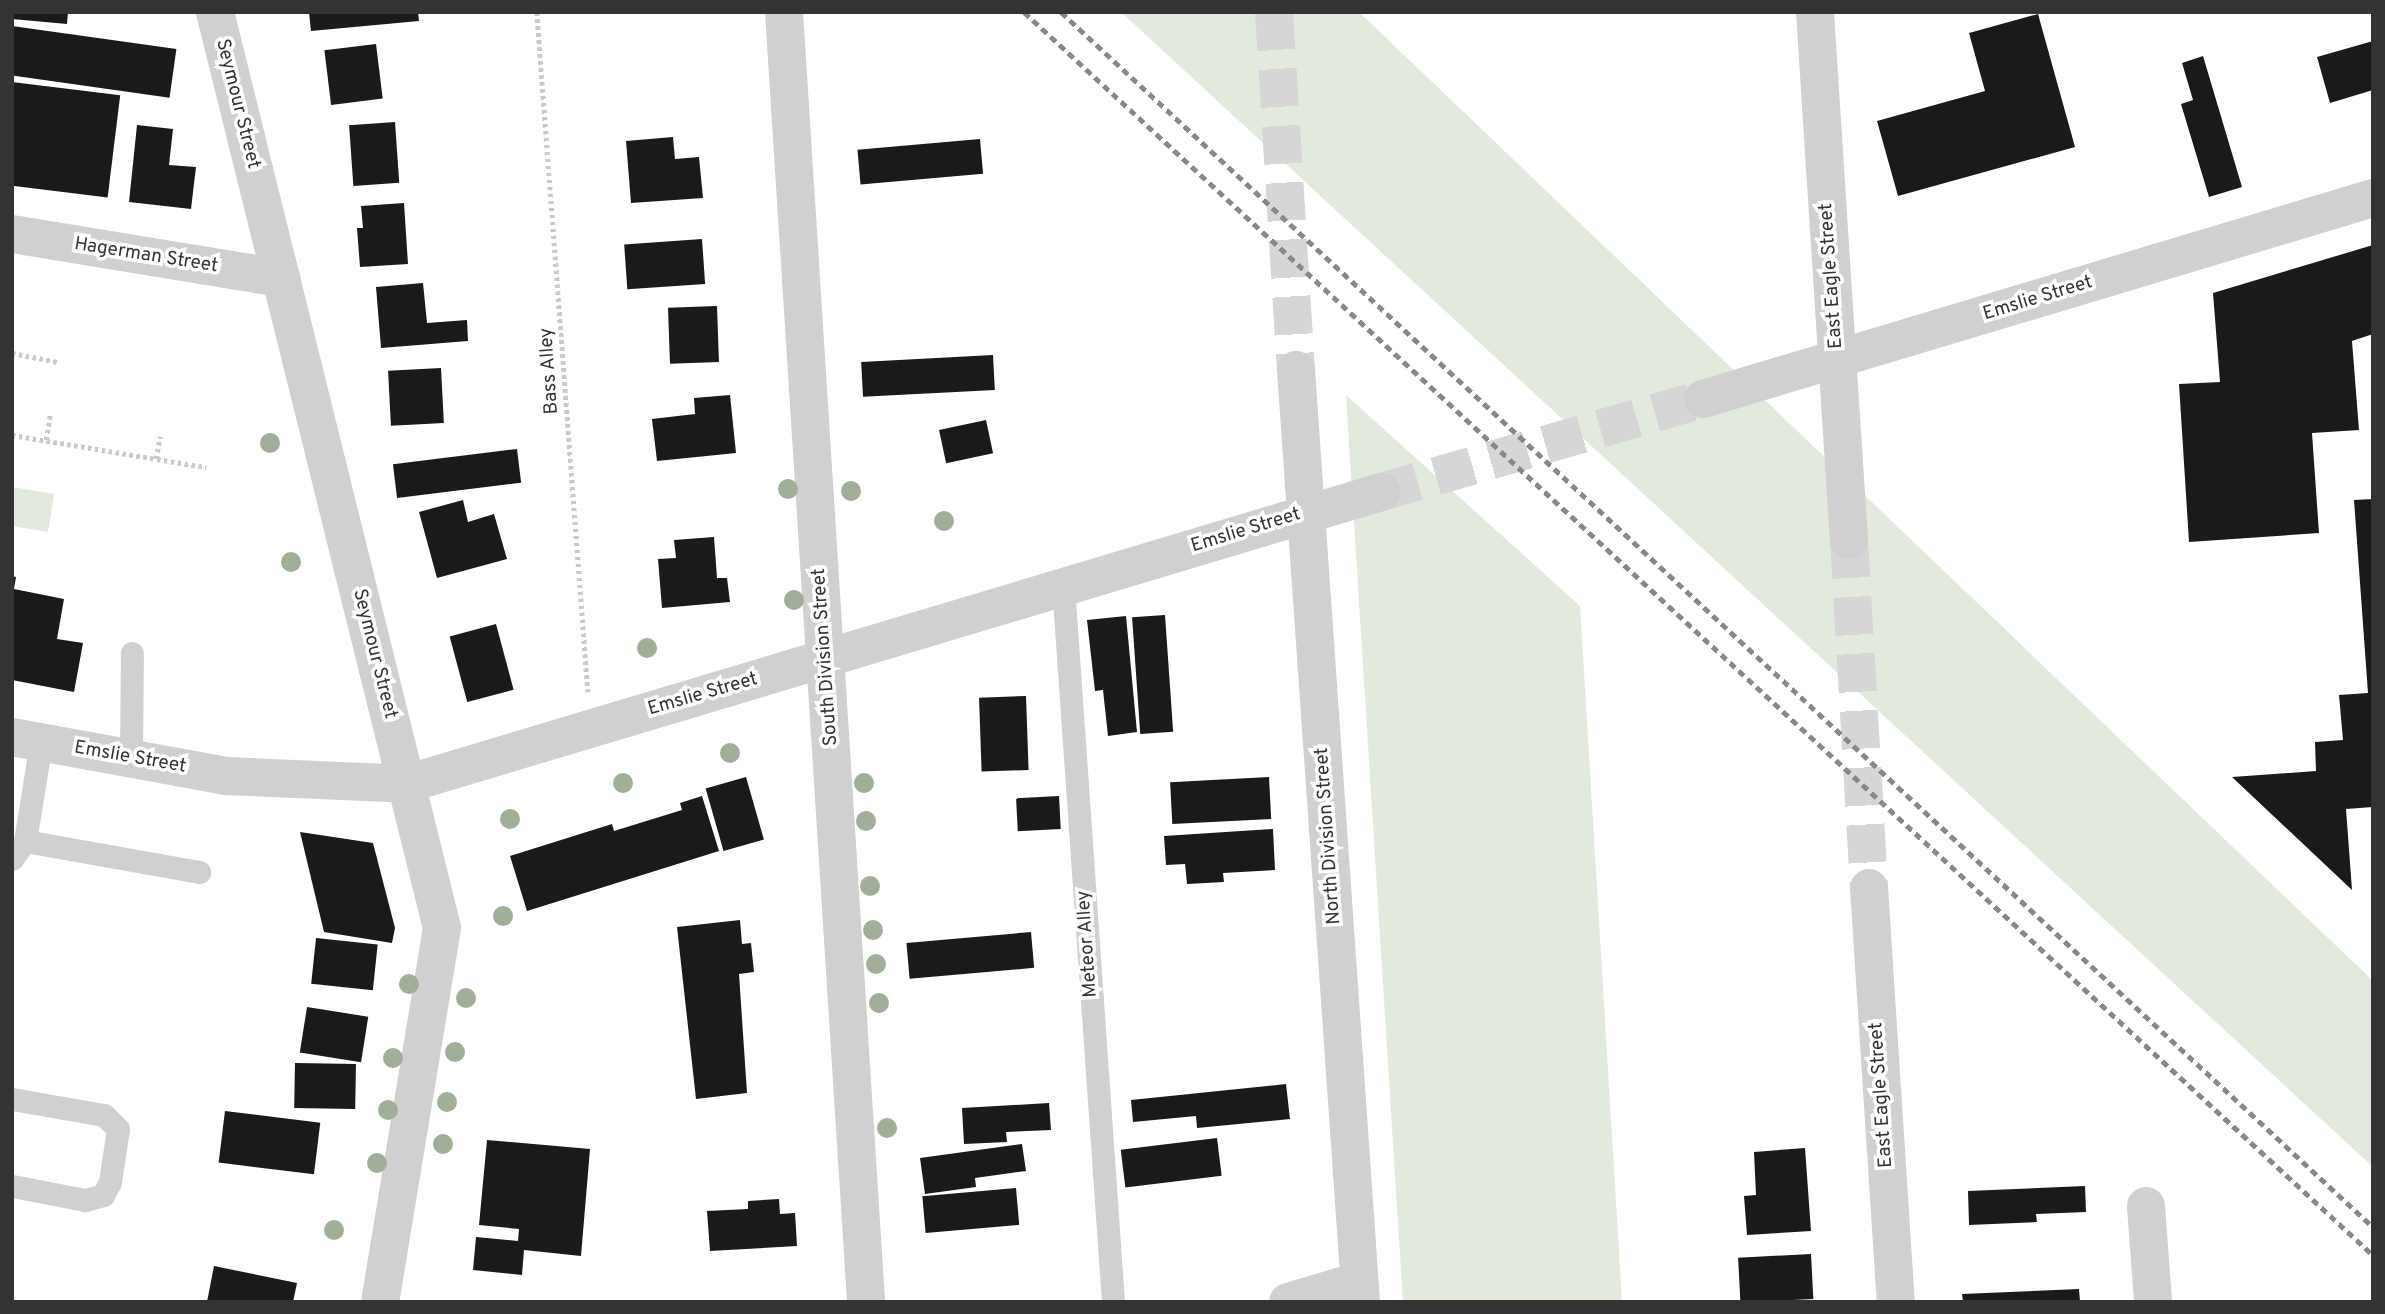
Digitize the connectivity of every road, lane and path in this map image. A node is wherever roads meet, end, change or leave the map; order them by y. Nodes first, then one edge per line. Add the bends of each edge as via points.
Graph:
1 (215, 12) edge
2 (537, 12) edge
3 (785, 12) edge
4 (1815, 12) edge
5 (2373, 198) edge
6 (12, 234) edge
7 (281, 278) junction
8 (12, 353) edge
9 (1837, 359) junction
10 (58, 362) dead end
11 (1296, 370) tunnel mouth
12 (1703, 399) tunnel mouth
13 (50, 414) dead end
14 (12, 435) edge
15 (160, 436) dead end
16 (46, 440) junction
17 (156, 459) junction
18 (206, 467) dead end
19 (1381, 492) tunnel mouth
20 (1304, 513) junction
21 (1849, 540) tunnel mouth
22 (1063, 585) junction
23 (132, 653) dead end
24 (826, 659) junction
25 (590, 728) junction
26 (27, 740) edge
27 (131, 759) junction
28 (406, 783) junction
29 (19, 850) edge
30 (199, 873) dead end
31 (1869, 888) tunnel mouth
32 (12, 1099) edge
33 (12, 1186) edge
34 (2146, 1206) dead end
35 (1360, 1291) edge
36 (380, 1302) edge
37 (866, 1302) edge
38 (1112, 1302) edge
39 (1288, 1302) edge
40 (1896, 1302) edge
41 (2152, 1302) edge

1 - 7 street, Seymour Street
2 - 25 path, Bass Alley
3 - 24 street, South Division Street
4 - 9 street, East Eagle Street
5 - 9 street, Emslie Street
6 - 7 street, Hagerman Street
7 - 28 street, Seymour Street
8 - 10 path
9 - 12 street, Emslie Street
9 - 21 street, East Eagle Street
11 - 20 street, North Division Street
13 - 16 path
14 - 16 path
15 - 17 path
16 - 17 path
17 - 18 path
19 - 20 street, Emslie Street
20 - 22 street, Emslie Street
20 - 35 street, North Division Street
22 - 24 street, Emslie Street
22 - 38 lane, Meteor Alley
23 - 27 lane
24 - 25 street, Emslie Street
24 - 37 street, South Division Street
25 - 28 street, Emslie Street
26 - 27 street, Emslie Street
26 - 29 lane
27 - 28 street, Emslie Street via 226,776
28 - 36 street, Seymour Street via 442,928
29 - 30 lane
31 - 40 street, East Eagle Street
32 - 33 lane via 104,1115 118,1129 110,1182 103,1195 85,1200
34 - 41 street
35 - 39 street

